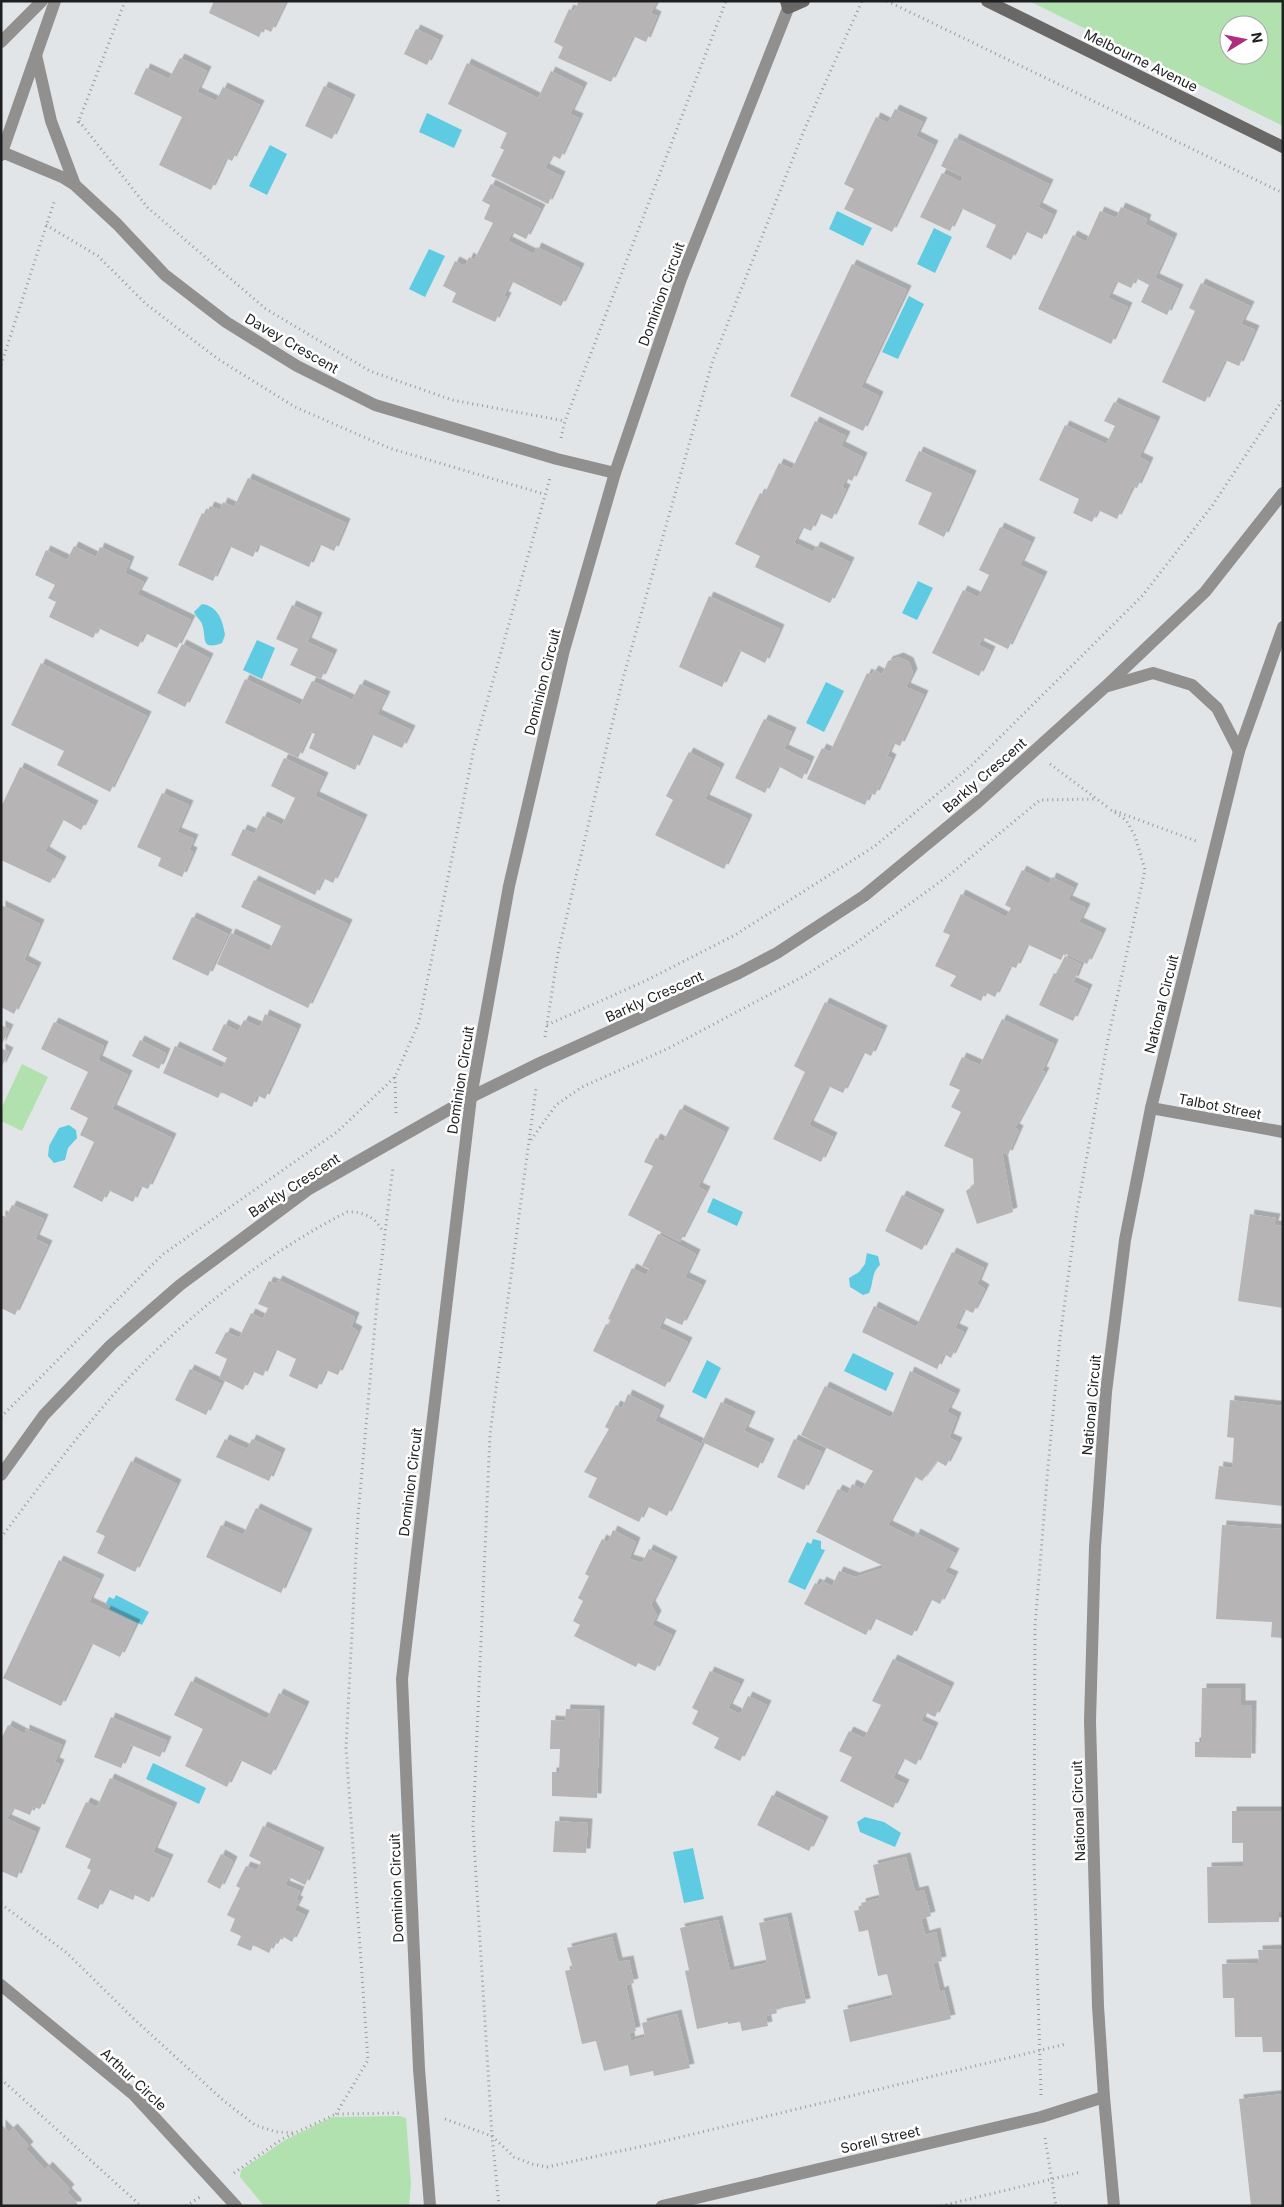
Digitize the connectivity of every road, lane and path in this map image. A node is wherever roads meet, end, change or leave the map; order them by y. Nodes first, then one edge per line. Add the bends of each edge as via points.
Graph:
1 (42, 1) edge
2 (55, 1) edge
3 (125, 1) edge
4 (726, 1) edge
5 (804, 1) edge
6 (862, 1) edge
7 (887, 1) edge
8 (987, 1) edge
9 (789, 3) edge
10 (1, 42) edge
11 (36, 55) junction
12 (79, 121) junction
13 (76, 131) dead end
14 (1283, 147) edge
15 (2, 154) edge
16 (75, 185) junction
17 (1283, 193) edge
18 (46, 225) dead end
19 (1, 364) edge
20 (1283, 399) edge
21 (565, 421) junction
22 (557, 459) junction
23 (615, 473) junction
24 (1283, 494) edge
25 (1283, 627) edge
26 (1106, 687) junction
27 (1239, 750) junction
28 (1034, 751) junction
29 (1096, 799) junction
30 (1108, 808) junction
31 (1215, 848) junction
32 (547, 1025) junction
33 (540, 1063) junction
34 (395, 1076) junction
35 (471, 1097) junction
36 (1152, 1108) junction
37 (1283, 1132) edge
38 (396, 1139) junction
39 (529, 1143) junction
40 (384, 1234) junction
41 (1, 1417) edge
42 (1, 1475) edge
43 (1, 1538) edge
44 (1, 1904) edge
45 (1, 1985) edge
46 (1066, 2044) dead end
47 (1042, 2052) junction
48 (1, 2079) edge
49 (1104, 2097) junction
50 (336, 2114) junction
51 (423, 2116) junction
52 (1042, 2117) junction
53 (295, 2133) junction
54 (492, 2136) junction
55 (1081, 2172) dead end
56 (1052, 2181) junction
57 (217, 2186) junction
58 (141, 2206) edge
59 (186, 2206) edge
60 (236, 2206) edge
61 (430, 2206) edge
62 (499, 2206) edge
63 (662, 2206) edge
64 (941, 2206) edge
65 (1056, 2206) edge
66 (1114, 2206) edge

1 - 10 street
2 - 11 street
3 - 12 path
4 - 21 path
5 - 9 main road
6 - 32 path via 806,128 712,364 622,682 558,953
7 - 17 path
8 - 14 main road, Melbourne Avenue
9 - 23 street, Dominion Circuit via 681,279
11 - 15 street
11 - 16 street via 51,120
12 - 13 path
12 - 21 path via 148,208 266,309 370,370 452,400
15 - 16 street, Davey Crescent
16 - 22 street, Davey Crescent via 165,275 226,322 298,366 375,405
18 - 19 path
20 - 32 path via 1212,506 1143,595 971,766 875,846 735,935 645,981
21 - 22 path
22 - 23 street, Davey Crescent
22 - 34 path via 544,494 474,748 419,1022
23 - 35 street, Dominion Circuit via 564,650 509,886
24 - 26 street, Barkly Crescent via 1205,592
25 - 27 street, National Circuit
26 - 27 street via 1153,673 1192,685 1217,708
26 - 28 street, Barkly Crescent
27 - 31 street, National Circuit
28 - 29 path
28 - 33 street, Barkly Crescent via 864,896 777,953 740,973
29 - 30 path
29 - 39 path via 1040,800 948,876 804,976 556,1105
30 - 31 path
30 - 47 path via 1126,820 1135,836 1145,870 1108,1039 1076,1211 1048,1467 1035,1636 1034,1862
31 - 36 street, National Circuit
32 - 33 path
33 - 35 street, Barkly Crescent
33 - 39 path
34 - 38 path
34 - 41 path via 337,1132 162,1255
35 - 38 street, Barkly Crescent
35 - 51 street, Dominion Circuit via 402,1679
36 - 37 street, Talbot Street
36 - 49 street, National Circuit via 1125,1240 1106,1392 1095,1547 1090,1721 1098,2006
38 - 40 path
38 - 42 street, Barkly Crescent via 309,1189 180,1285 111,1345 44,1415
39 - 54 path via 490,1434 473,1826
40 - 43 path via 371,1218 358,1211 346,1212 242,1277 160,1348 115,1393 52,1468
40 - 50 path via 358,1516 346,1748 368,2060
44 - 53 path via 67,1953 224,2101 255,2125 276,2132
45 - 57 street, Arthur Circle via 134,2095
46 - 47 path
47 - 52 path
47 - 54 path via 547,2167 514,2157
48 - 58 path
49 - 52 street, Sorell Street
49 - 66 street, National Circuit
50 - 51 path via 409,2113
50 - 53 path
51 - 54 path via 446,2119
51 - 61 street, Dominion Circuit
52 - 56 path
52 - 63 street, Sorell Street
53 - 57 path via 282,2138
54 - 62 path
55 - 56 path
56 - 64 path
56 - 65 path
57 - 59 path
57 - 60 street, Arthur Circle

